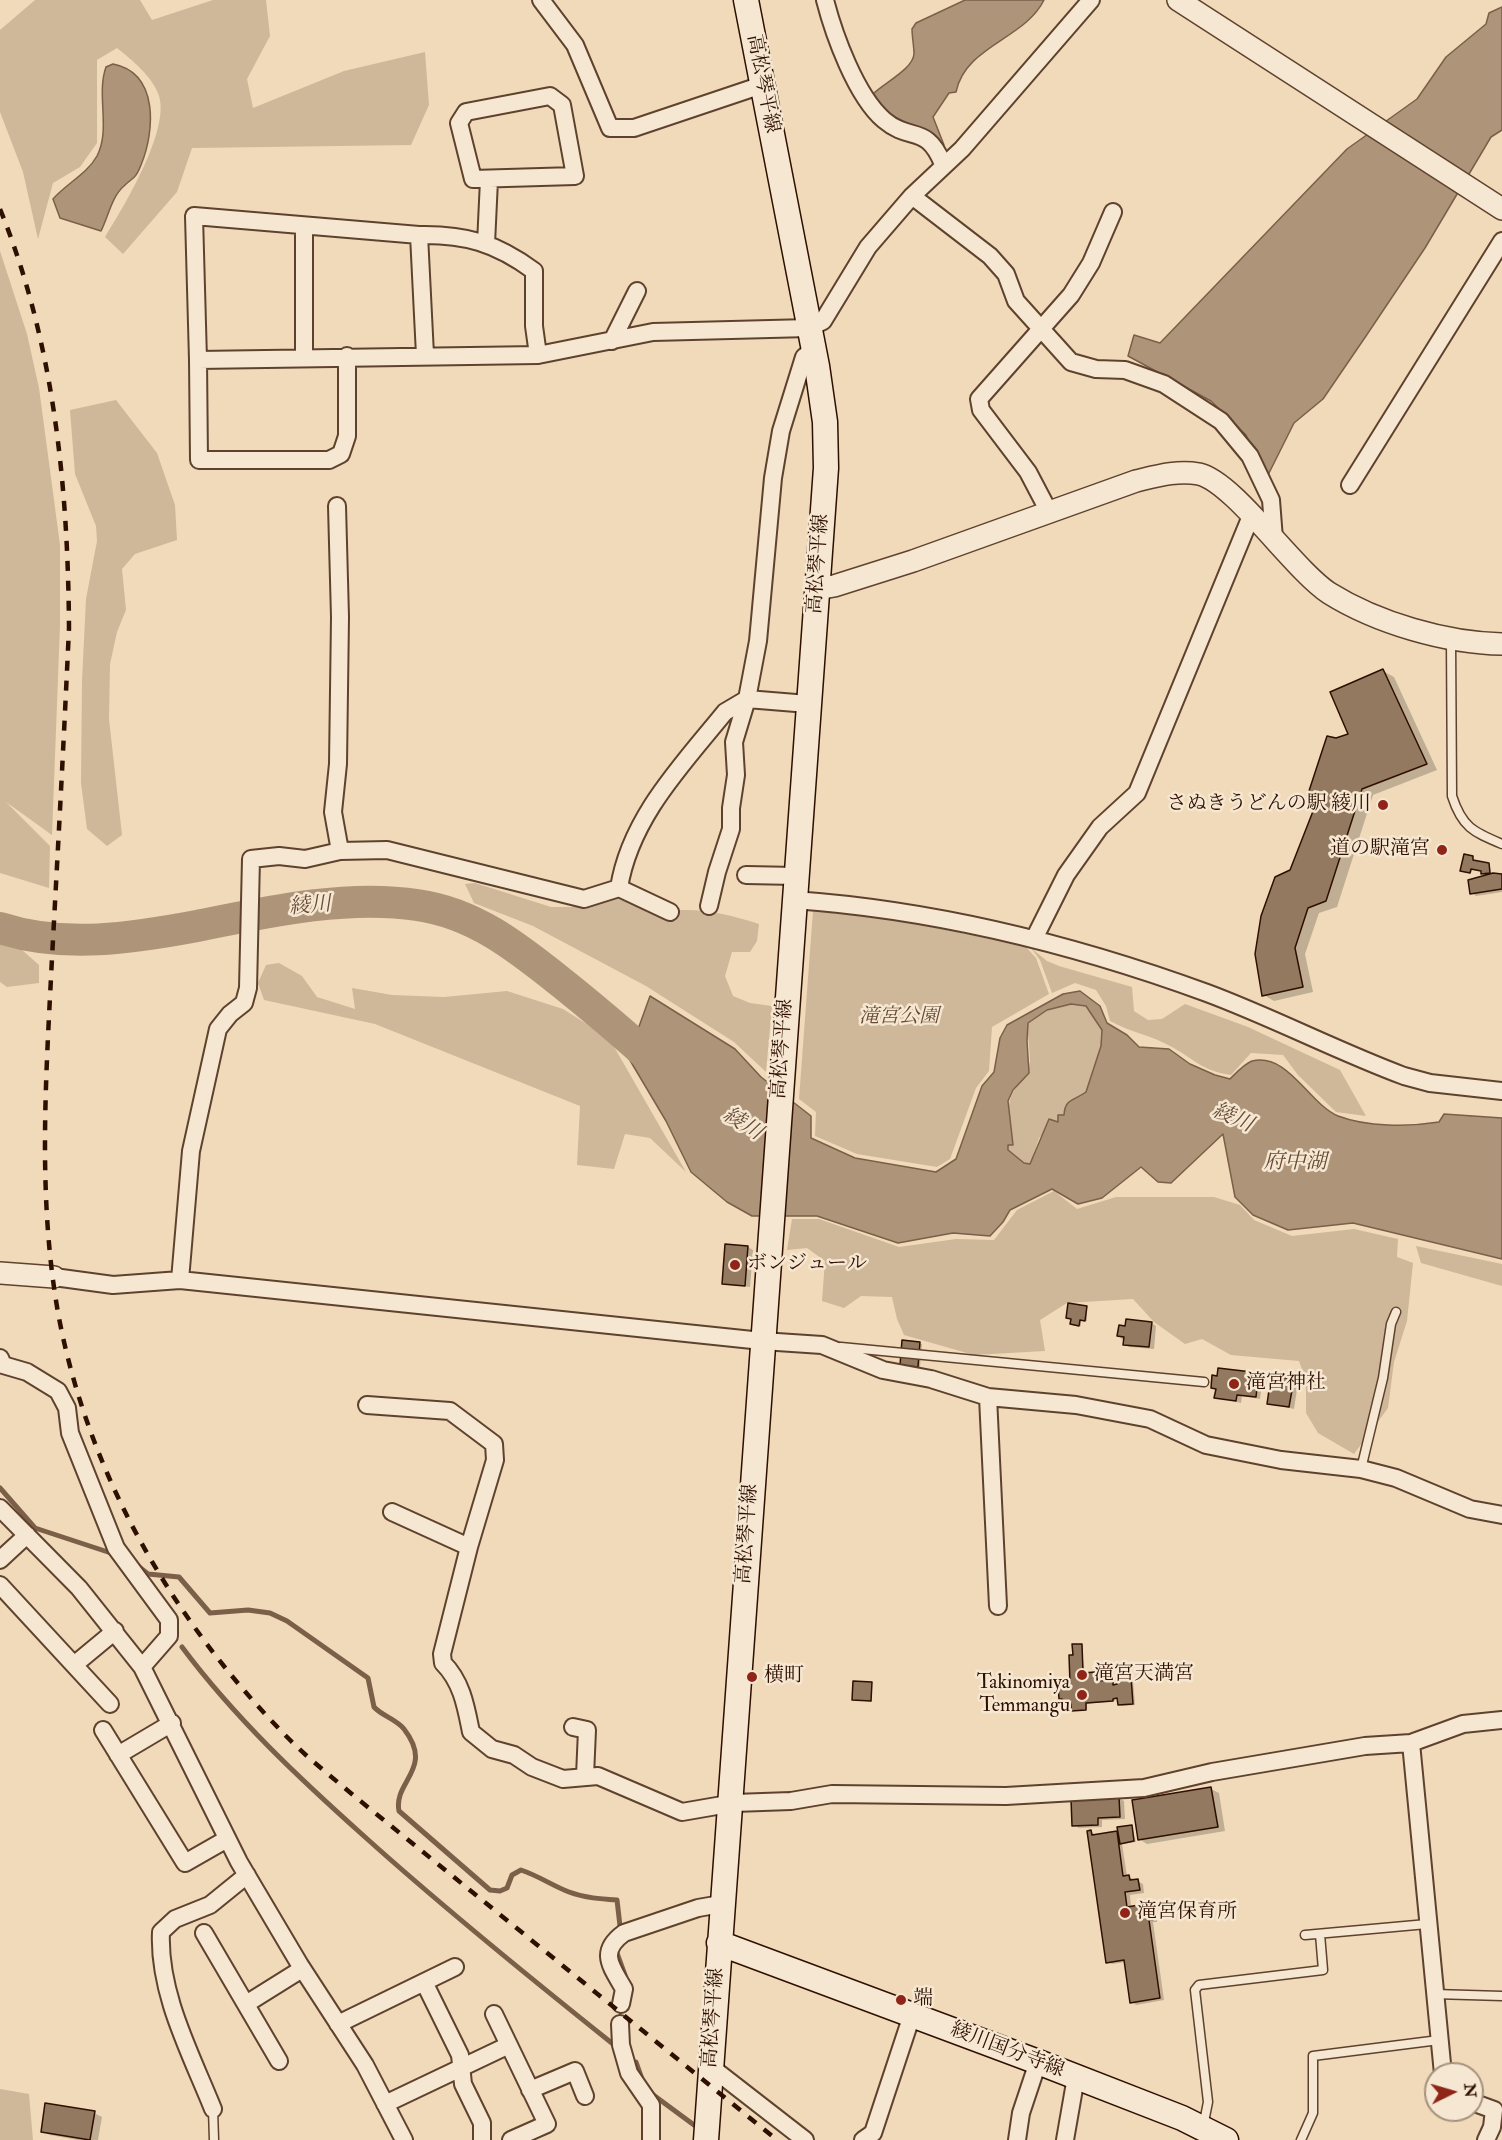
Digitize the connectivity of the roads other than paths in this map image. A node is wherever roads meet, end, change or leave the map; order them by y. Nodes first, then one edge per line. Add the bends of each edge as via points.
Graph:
1 (541, 0) edge
2 (746, 0) edge
3 (825, 0) edge
4 (1091, 0) edge
5 (1178, 0) edge
6 (762, 85) junction
7 (944, 164) junction
8 (489, 180) junction
9 (912, 196) junction
10 (1502, 209) edge
11 (1113, 212) dead end
12 (304, 226) junction
13 (419, 235) junction
14 (1502, 241) edge
15 (486, 244) junction
16 (637, 291) dead end
17 (1039, 328) junction
18 (811, 338) junction
19 (612, 341) junction
20 (425, 355) junction
21 (538, 355) junction
22 (347, 356) junction
23 (304, 357) junction
24 (198, 360) junction
25 (1350, 485) dead end
26 (337, 506) dead end
27 (1049, 512) junction
28 (1251, 516) junction
29 (1274, 539) junction
30 (817, 589) junction
31 (1451, 640) junction
32 (1502, 644) edge
33 (747, 699) junction
34 (808, 704) junction
35 (1502, 844) edge
36 (340, 851) junction
37 (746, 875) dead end
38 (619, 888) junction
39 (795, 888) junction
40 (709, 906) dead end
41 (670, 912) dead end
42 (1034, 939) junction
43 (1502, 1091) edge
44 (0, 1274) edge
45 (54, 1277) joint
46 (180, 1280) junction
47 (1396, 1311) dead end
48 (762, 1341) junction
49 (822, 1345) junction
50 (0, 1358) edge
51 (1204, 1382) dead end
52 (988, 1397) junction
53 (367, 1404) dead end
54 (1361, 1469) junction
55 (0, 1508) edge
56 (392, 1512) dead end
57 (1502, 1515) edge
58 (27, 1535) junction
59 (469, 1547) junction
60 (0, 1560) edge
61 (0, 1585) edge
62 (998, 1606) dead end
63 (115, 1631) junction
64 (74, 1665) junction
65 (142, 1667) junction
66 (110, 1704) dead end
67 (1502, 1720) edge
68 (172, 1723) junction
69 (573, 1727) dead end
70 (103, 1730) dead end
71 (1411, 1743) junction
72 (118, 1755) junction
73 (585, 1776) junction
74 (729, 1805) junction
75 (227, 1839) junction
76 (247, 1875) junction
77 (721, 1904) junction
78 (1427, 1924) junction
79 (204, 1933) dead end
80 (1320, 1934) junction
81 (1305, 1935) dead end
82 (718, 1943) junction
83 (455, 1967) dead end
84 (302, 1969) junction
85 (424, 1982) junction
86 (1434, 1994) junction
87 (1502, 1996) edge
88 (246, 2004) junction
89 (621, 2004) dead end
90 (494, 2014) dead end
91 (912, 2015) junction
92 (338, 2024) junction
93 (620, 2024) dead end
94 (1439, 2040) junction
95 (509, 2045) junction
96 (279, 2061) dead end
97 (1038, 2062) junction
98 (1442, 2062) edge
99 (711, 2067) junction
100 (461, 2069) junction
101 (1076, 2077) junction
102 (530, 2090) junction
103 (585, 2096) dead end
104 (385, 2104) junction
105 (213, 2109) joint
106 (1498, 2110) edge
107 (1203, 2128) junction
108 (214, 2140) edge
109 (404, 2140) edge
110 (482, 2140) edge
111 (511, 2140) edge
112 (651, 2140) edge
113 (706, 2140) edge
114 (805, 2140) edge
115 (863, 2140) edge
116 (1017, 2140) edge
117 (1065, 2140) edge
118 (1226, 2140) edge
119 (1301, 2140) edge
120 (1486, 2140) edge

1 - 6 street via 575,45 610,128 634,128
2 - 6 main road, 高松琴平線
3 - 7 street via 831,25 866,99 898,130 922,135 935,146
4 - 7 street via 962,149
5 - 10 street
6 - 18 main road, 高松琴平線
7 - 9 street
8 - 8 street via 473,178 459,123 466,112 550,96 562,105 575,176
8 - 15 street
9 - 17 street via 990,256 1006,274 1016,301
9 - 18 street via 868,247
11 - 17 street via 1071,295
12 - 13 street
12 - 23 street
12 - 24 street via 194,216
13 - 15 street via 454,235
13 - 20 street
14 - 25 street
15 - 21 street via 534,271
16 - 19 street
17 - 27 street via 979,399 981,410 1028,472
17 - 29 street via 1071,362 1096,369 1125,370 1164,384 1221,420 1250,456 1271,500
18 - 19 street via 687,329
18 - 30 main road, 高松琴平線 via 822,394 826,445
18 - 33 street via 781,431 769,512 758,641
19 - 21 street
20 - 21 street
20 - 22 street
22 - 23 street
22 - 24 street via 347,436 341,454 329,460 199,460
23 - 24 street
26 - 36 street via 338,764 333,812
27 - 28 street via 1136,481 1185,472 1210,478
27 - 30 street via 913,561
28 - 29 street
28 - 42 street via 1137,793 1100,827 1066,875
29 - 31 street via 1330,593 1384,618
30 - 34 main road, 高松琴平線
31 - 32 street
31 - 35 lane via 1452,796 1468,827
33 - 34 street
33 - 38 street via 725,712 668,780 623,863
33 - 40 street via 734,742 736,775 731,830
34 - 39 main road, 高松琴平線
36 - 38 street via 387,850 584,899
36 - 46 street via 305,859 279,855 251,859 248,988 244,1003 218,1029 191,1151
37 - 39 street
38 - 41 street
39 - 42 street
39 - 48 main road, 高松琴平線
42 - 43 street via 1205,992 1404,1076
44 - 45 street
45 - 46 street via 113,1284
46 - 48 street
47 - 54 lane
48 - 49 street
48 - 74 main road, 高松琴平線
49 - 51 lane
49 - 52 street via 883,1371 931,1379
50 - 65 street via 3,1365 27,1372 58,1391 67,1408 70,1433 120,1553 169,1620 169,1636
52 - 54 street via 1076,1405 1150,1419 1206,1445 1281,1460
52 - 62 street
53 - 59 street via 450,1411 494,1444 495,1460
54 - 57 street via 1396,1478 1470,1509
55 - 58 street
56 - 59 street
58 - 60 street
58 - 63 street via 80,1588
59 - 73 street via 442,1663 465,1699 471,1732 492,1749 514,1755 563,1779
61 - 64 street
63 - 64 street
63 - 65 street
64 - 66 street
65 - 68 street
67 - 71 street via 1463,1724
68 - 72 street
68 - 75 street
69 - 73 street via 587,1730
70 - 72 street
71 - 74 street via 1354,1747 1144,1788 1006,1796 832,1794
71 - 78 street
72 - 75 street via 185,1863
73 - 74 street via 598,1776 682,1812
74 - 77 main road, 高松琴平線
75 - 76 street
76 - 84 street
76 - 105 street via 210,1905 175,1919 161,1932 161,1964 180,2026
77 - 82 main road, 高松琴平線
77 - 89 street via 624,1933 614,1941 608,1952 609,1963 624,1989
78 - 80 lane
78 - 86 street
79 - 88 street
80 - 81 lane
80 - 107 lane via 1323,1970 1199,1985 1195,1990 1208,2102
82 - 91 main road, 綾川国分寺線
82 - 99 main road, 高松琴平線
83 - 85 street
84 - 88 street
84 - 92 street
85 - 92 street
85 - 100 street via 460,2055
86 - 87 lane
86 - 94 street
88 - 96 street
90 - 95 street
91 - 97 main road, 綾川国分寺線
91 - 115 street via 873,2133
92 - 104 street
93 - 112 street via 629,2073 651,2104
94 - 98 street
94 - 119 lane via 1313,2056 1313,2113
95 - 100 street
95 - 102 street
97 - 101 main road, 綾川国分寺線
97 - 116 street
99 - 113 main road, 高松琴平線
99 - 114 street
100 - 104 street
100 - 110 street via 463,2084 482,2123
101 - 107 main road, 綾川国分寺線
101 - 117 street
102 - 103 street via 574,2071
102 - 111 street via 547,2124
104 - 109 street
105 - 108 lane
106 - 120 street
107 - 118 main road, 綾川国分寺線

